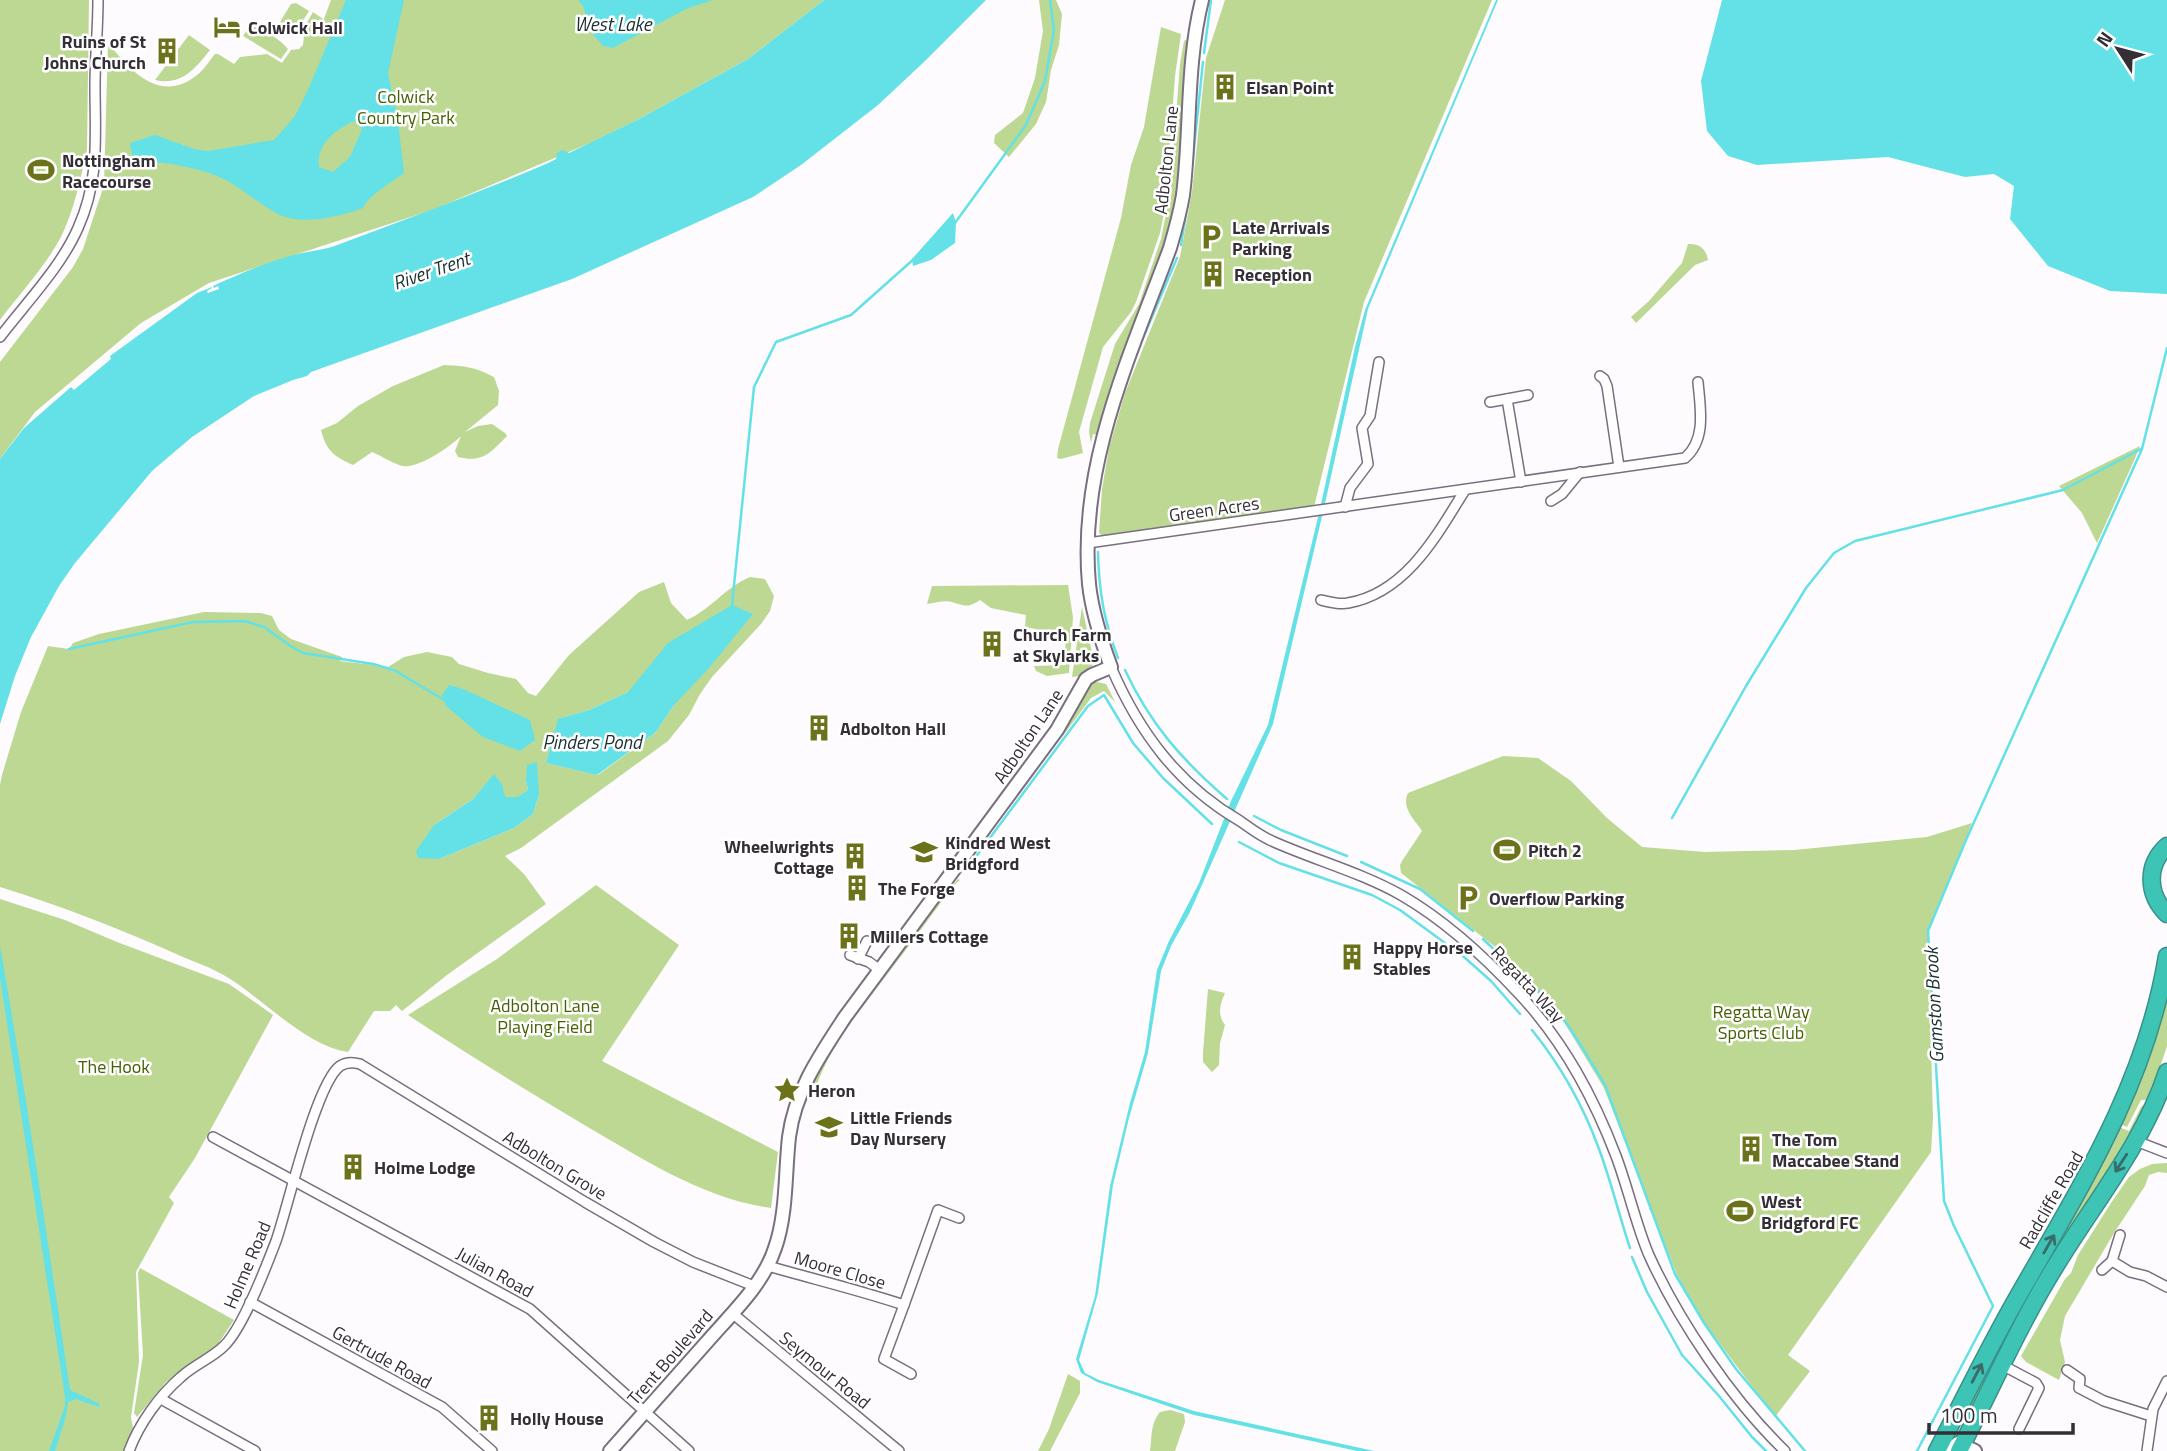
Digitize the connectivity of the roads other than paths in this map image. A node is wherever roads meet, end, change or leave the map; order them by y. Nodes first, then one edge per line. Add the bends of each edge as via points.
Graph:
1 (98, 0) edge
2 (1202, 0) edge
3 (0, 337) edge
4 (1380, 362) dead end
5 (1600, 376) dead end
6 (1698, 382) dead end
7 (1528, 395) dead end
8 (1507, 399) junction
9 (1490, 402) dead end
10 (1619, 467) junction
11 (1575, 473) junction
12 (1521, 482) junction
13 (1465, 490) junction
14 (1551, 501) dead end
15 (1345, 507) junction
16 (1088, 543) junction
17 (1321, 600) dead end
18 (1111, 667) junction
19 (2167, 846) edge
20 (2164, 911) edge
21 (2167, 923) edge
22 (867, 941) dead end
23 (2167, 956) edge
24 (880, 970) junction
25 (346, 1063) joint
26 (2167, 1072) edge
27 (213, 1137) dead end
28 (2136, 1141) junction
29 (2167, 1153) edge
30 (295, 1180) junction
31 (959, 1218) dead end
32 (2120, 1235) dead end
33 (2112, 1261) junction
34 (768, 1266) junction
35 (2102, 1270) dead end
36 (754, 1286) junction
37 (2167, 1287) edge
38 (250, 1303) junction
39 (904, 1305) junction
40 (732, 1313) junction
41 (2002, 1365) junction
42 (2067, 1370) dead end
43 (911, 1374) dead end
44 (2167, 1381) edge
45 (160, 1399) junction
46 (645, 1412) junction
47 (2151, 1416) junction
48 (2019, 1429) dead end
49 (1958, 1447) edge
50 (129, 1451) edge
51 (255, 1451) edge
52 (492, 1451) edge
53 (610, 1451) edge
54 (689, 1451) edge
55 (899, 1451) edge
56 (1785, 1451) edge
57 (1937, 1451) edge
58 (2147, 1451) edge

1 - 3 street via 96,162 89,198 65,253
2 - 16 street, Adbolton Lane via 1178,220 1108,418 1092,489
4 - 15 street via 1370,416 1362,428 1368,464 1350,488
5 - 10 street via 1607,386
6 - 10 street, Green Acres via 1701,422 1692,452 1685,458
7 - 8 street
8 - 9 street
8 - 12 street
10 - 11 street, Green Acres
11 - 12 street, Green Acres
11 - 14 street via 1562,494
12 - 13 street, Green Acres
13 - 15 street, Green Acres
13 - 17 street via 1418,561 1400,577 1377,594 1346,604
15 - 16 street, Green Acres
16 - 18 street, Adbolton Lane via 1092,604
18 - 24 street, Adbolton Lane via 1086,680 1057,730
18 - 56 street, Regatta Way via 1134,716 1183,779 1269,840 1374,882 1430,914 1471,946 1536,1013 1568,1055 1593,1100 1645,1245 1675,1306 1726,1382
19 - 20 highway via 2151,876 2153,893
20 - 21 highway
22 - 24 street via 854,957
49 -> 23 highway, Radcliffe Road via 2014,1303 2114,1123 2148,1032
24 - 34 street, Adbolton Lane via 801,1091 789,1135 781,1223
25 - 30 street, Holme Road via 335,1071 320,1099
25 - 36 street, Adbolton Grove via 360,1064 654,1242
26 - 28 highway, Radcliffe Road
27 - 30 street, Julian Road
28 - 29 street
28 -> 41 highway, Radcliffe Road via 2050,1274
30 - 38 street, Holme Road
30 - 46 street, Julian Road via 530,1309
31 - 39 street, Moore Close via 938,1210
32 - 33 street
33 - 35 street
33 - 37 street
34 - 36 street, Adbolton Lane
34 - 39 street, Moore Close
36 - 40 street, Trent Boulevard
38 - 45 street, Holme Road via 223,1348 180,1377
38 - 52 street, Gertrude Road via 442,1407
39 - 43 street, Moore Close via 884,1359
40 - 46 street, Trent Boulevard
40 - 55 street, Seymour Road
41 - 48 street via 2039,1388
41 - 49 highway, Radcliffe Road
42 - 47 street via 2080,1379 2079,1388
44 - 47 street
45 - 50 street, Holme Road
45 - 51 street
46 - 53 street, Trent Boulevard
46 - 54 street, Julian Road
47 - 58 street
49 - 57 highway, Radcliffe Road

